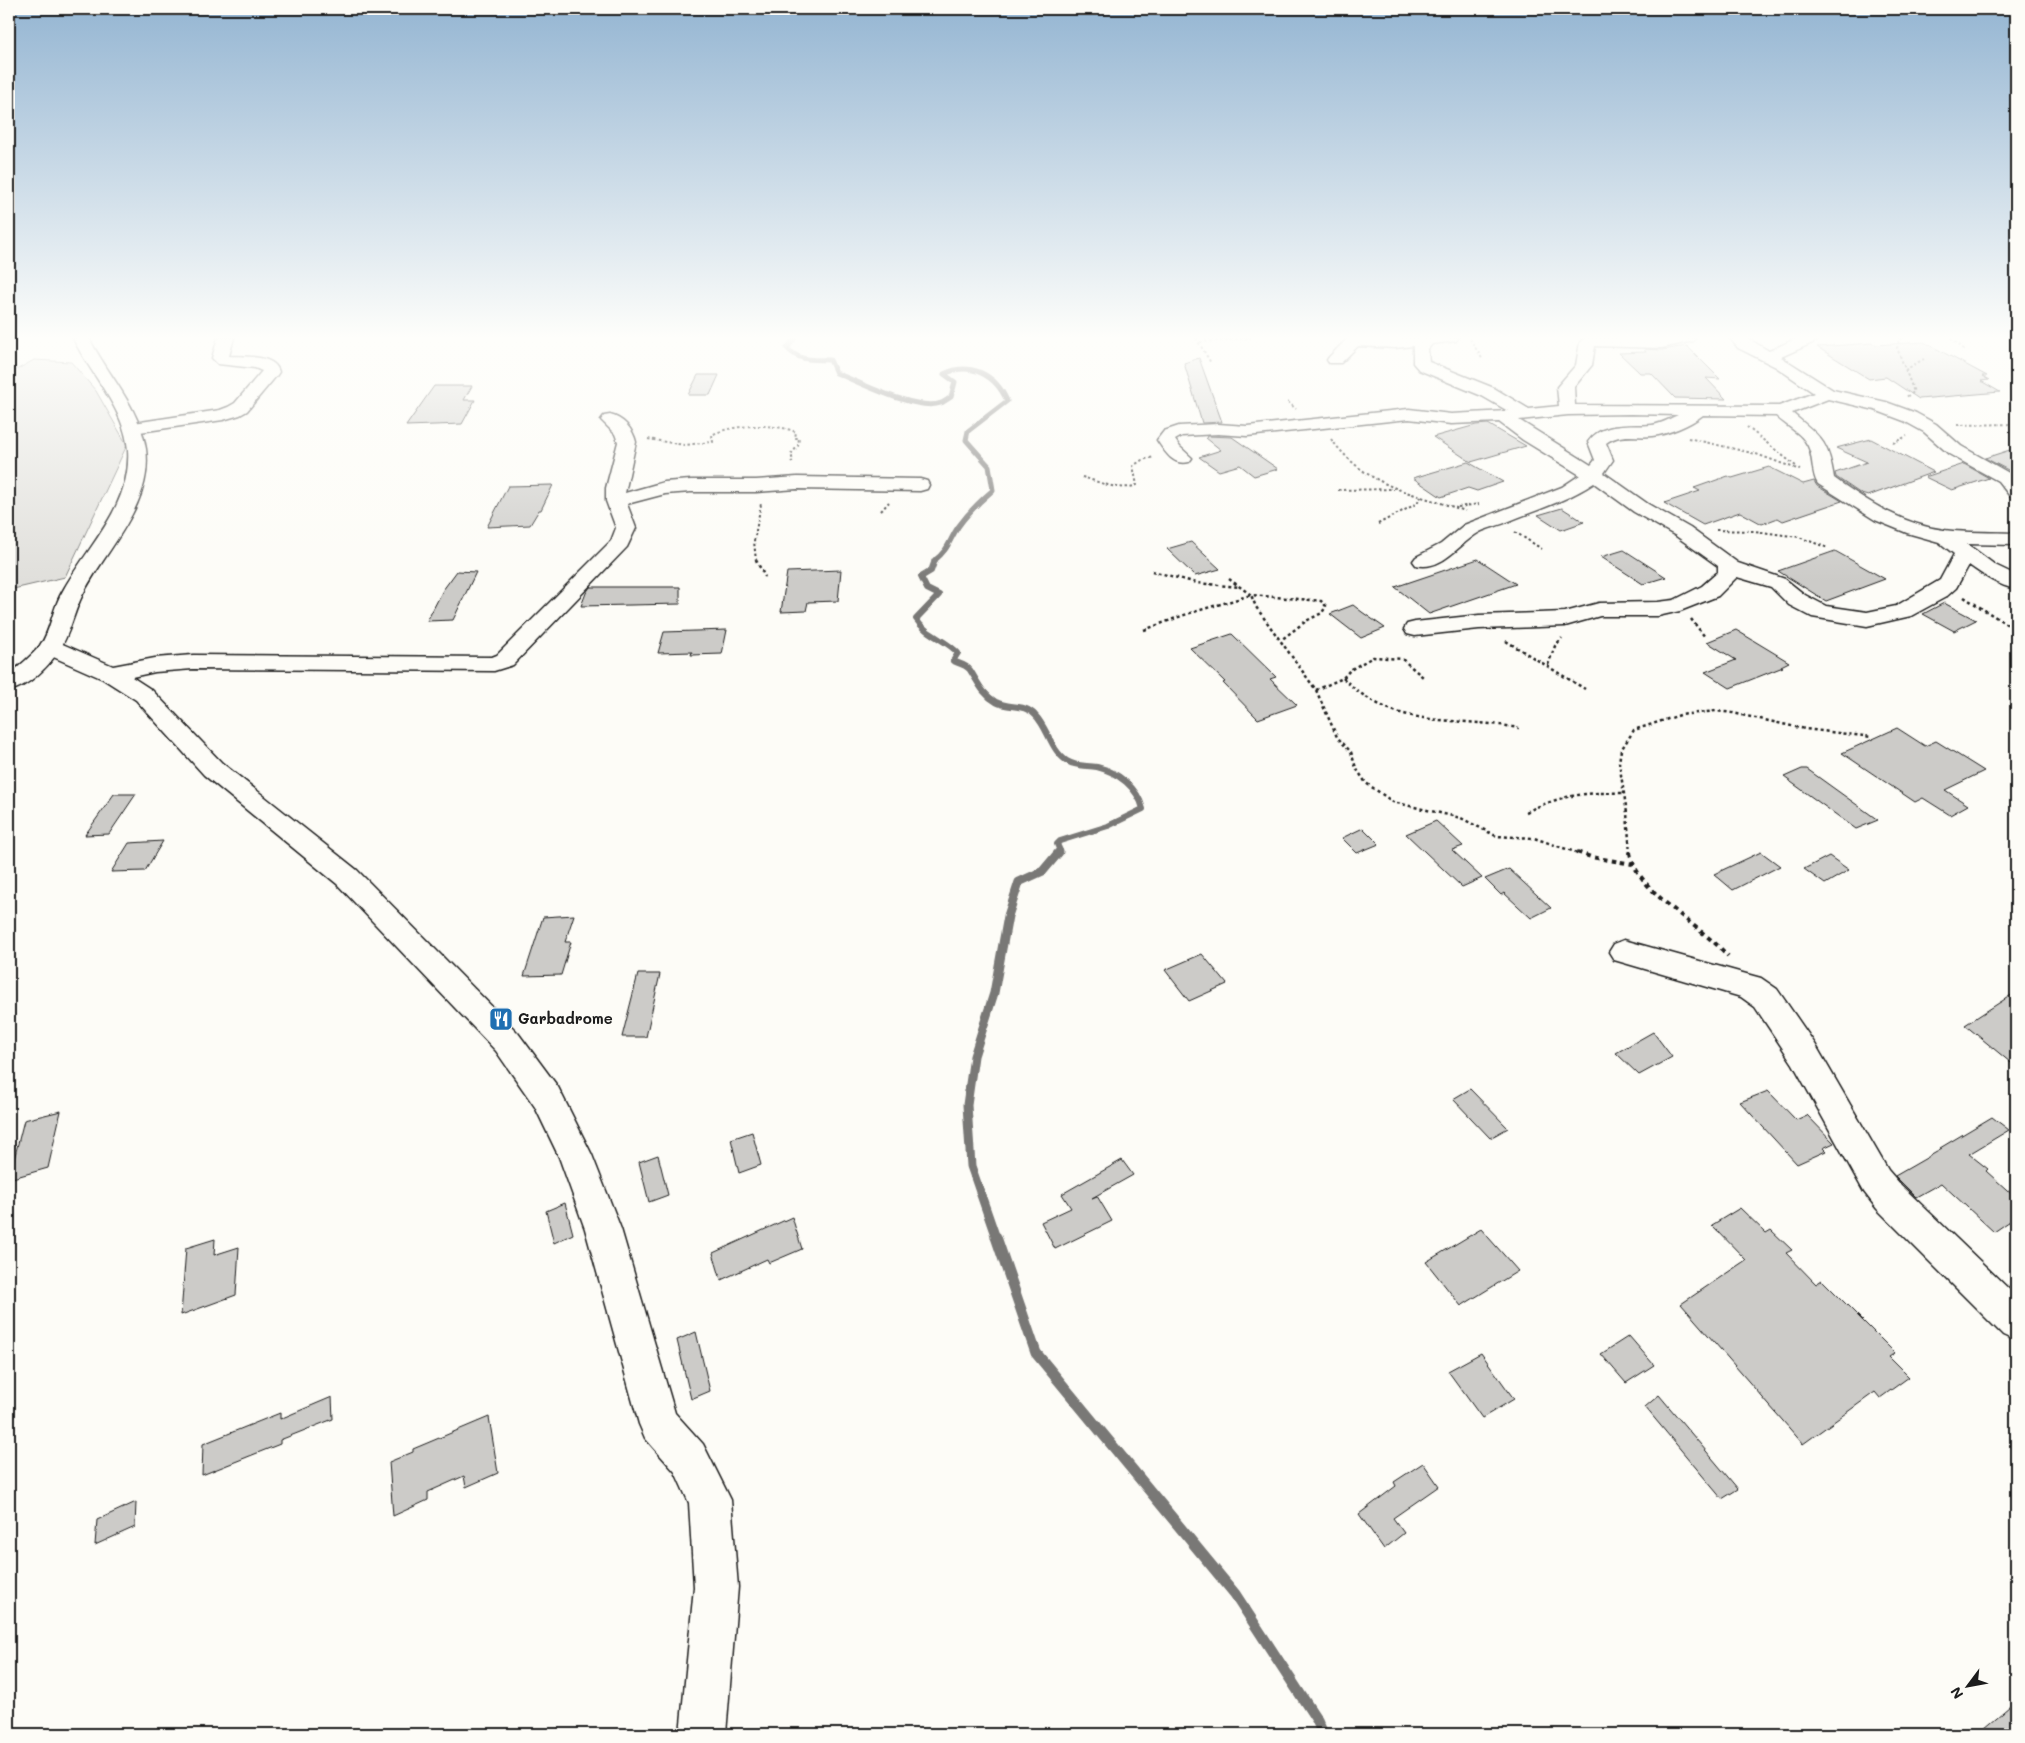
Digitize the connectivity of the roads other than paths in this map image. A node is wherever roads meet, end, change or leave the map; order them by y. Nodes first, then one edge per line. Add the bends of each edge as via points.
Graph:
1 (128, 419) edge
2 (193, 419) edge
3 (1358, 419) edge
4 (1506, 419) edge
5 (1683, 419) edge
6 (1787, 419) edge
7 (1913, 419) edge
8 (610, 420) dead end
9 (133, 428) junction
10 (1178, 454) road end
11 (1592, 475) junction
12 (920, 485) dead end
13 (2016, 491) edge
14 (616, 501) junction
15 (1945, 536) junction
16 (2016, 540) edge
17 (1965, 553) junction
18 (1423, 561) dead end
19 (1728, 567) junction
20 (2016, 583) edge
21 (1415, 629) dead end
22 (50, 647) junction
23 (111, 674) junction
24 (9, 684) edge
25 (1624, 952) dead end
26 (2016, 1322) edge
27 (703, 1734) edge

1 - 9 street
2 - 9 street
3 - 10 street via 1247,431 1179,431 1166,440
4 - 11 street
5 - 11 street via 1659,430 1608,434 1597,442 1604,460
6 - 15 street via 1813,439 1820,452 1825,480 1872,511
7 - 13 street via 1955,450 2005,477
8 - 14 street via 628,438 615,488
9 - 22 street via 138,450 136,477 125,510 70,598
11 - 18 street via 1568,491 1471,529 1448,548
11 - 19 street via 1683,532
12 - 14 street via 691,486 664,488
14 - 23 street via 626,528 620,543 500,662 193,662
15 - 16 street
15 - 17 street
17 - 19 street via 1949,584 1903,611 1867,619 1820,612 1797,600 1778,583
17 - 20 street
19 - 21 street via 1728,574 1710,591 1680,605 1599,610 1565,620 1480,622
22 - 23 street
22 - 24 street
23 - 27 street via 144,695 213,769 347,877 507,1042 547,1097 575,1155 603,1229 659,1424 689,1458 710,1500 716,1587
25 - 26 street via 1750,987 1766,998 1804,1054 1889,1197

